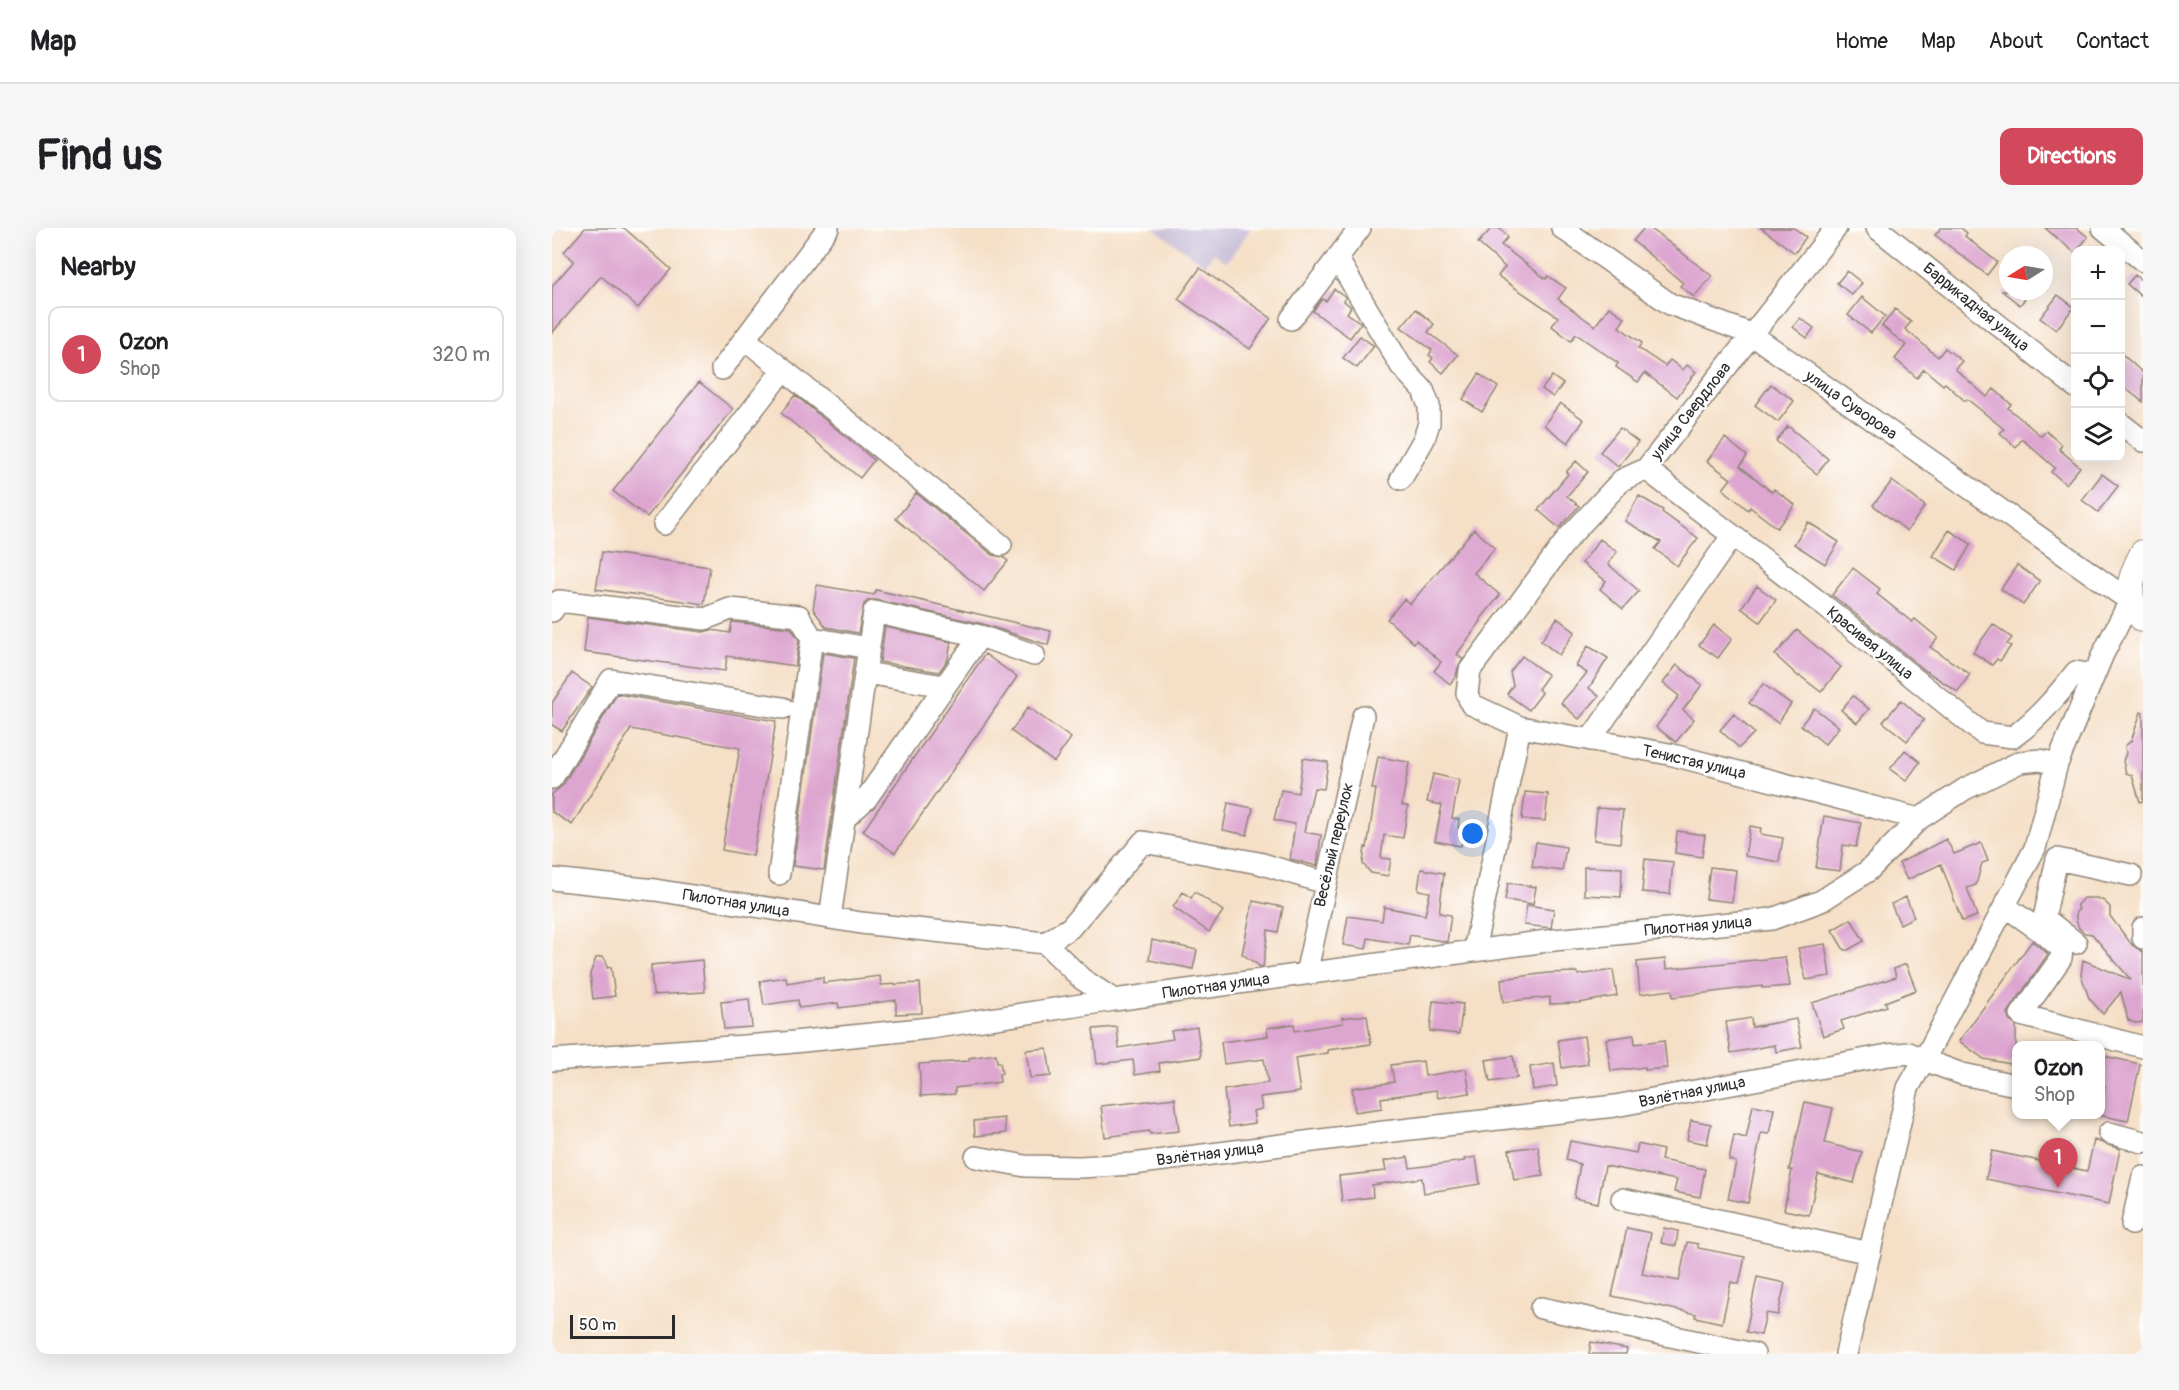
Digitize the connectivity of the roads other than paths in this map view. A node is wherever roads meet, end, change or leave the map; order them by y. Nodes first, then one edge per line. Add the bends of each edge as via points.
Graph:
1 (828, 228) edge
2 (1360, 228) edge
3 (1562, 228) edge
4 (1836, 228) edge
5 (1877, 228) edge
6 (2103, 228) edge
7 (1337, 258) junction
8 (2143, 261) edge
9 (1291, 319) dead end
10 (1751, 334) junction
11 (745, 339) junction
12 (722, 369) dead end
13 (783, 369) junction
14 (2071, 383) edge
15 (2125, 426) edge
16 (2143, 441) edge
17 (1646, 469) junction
18 (1401, 479) dead end
19 (664, 524) dead end
20 (1732, 536) junction
21 (1001, 545) dead end
22 (2143, 553) edge
23 (2137, 610) edge
24 (552, 611) edge
25 (980, 636) junction
26 (812, 638) junction
27 (869, 648) junction
28 (1034, 655) dead end
29 (866, 673) junction
30 (2094, 675) junction
31 (944, 686) junction
32 (1471, 704) joint
33 (783, 708) dead end
34 (1363, 716) dead end
35 (1520, 727) junction
36 (1590, 740) junction
37 (2057, 765) junction
38 (552, 778) edge
39 (844, 819) junction
40 (1919, 819) junction
41 (2033, 852) junction
42 (2057, 859) junction
43 (779, 874) dead end
44 (2132, 875) dead end
45 (552, 879) edge
46 (1326, 883) junction
47 (2005, 906) junction
48 (830, 918) junction
49 (2143, 928) edge
50 (2143, 938) edge
51 (1045, 943) junction
52 (2076, 943) dead end
53 (1474, 951) junction
54 (1306, 974) junction
55 (1114, 1000) junction
56 (2143, 1047) edge
57 (552, 1060) edge
58 (1924, 1060) junction
59 (2012, 1084) edge
60 (2109, 1132) dead end
61 (2143, 1142) edge
62 (976, 1157) dead end
63 (2143, 1177) edge
64 (1622, 1198) dead end
65 (2132, 1224) dead end
66 (1870, 1253) junction
67 (1541, 1308) dead end
68 (1754, 1354) edge
69 (1846, 1354) edge

1 - 11 street
2 - 7 street
3 - 10 street, улица Суворова via 1670,304
4 - 10 street, улица Свердлова
5 - 14 street, Баррикадная улица
6 - 8 street
7 - 9 street
7 - 18 street via 1401,366 1423,390 1429,406 1424,439
10 - 17 street, улица Свердлова
10 - 23 street, улица Суворова
11 - 12 street
11 - 13 street
13 - 19 street
13 - 21 street
15 - 16 street
17 - 20 street, Красивая улица
17 - 32 street, улица Свердлова via 1622,480 1561,547 1470,670 1467,693
20 - 30 street, Красивая улица via 1982,734 2013,737 2041,713 2076,672
20 - 36 street
22 - 23 main road via 2130,585
23 - 30 street
24 - 26 street via 559,601 705,619 730,609 799,616
25 - 27 street via 874,612
25 - 28 street
25 - 31 street
26 - 27 street
26 - 43 street
27 - 29 street
29 - 31 street
29 - 39 street
30 - 37 street
31 - 39 street via 866,799
32 - 35 street, Тенистая улица
33 - 38 street via 611,680
34 - 46 street, Весёлый переулок
35 - 36 street, Тенистая улица
35 - 53 street
36 - 40 street, Тенистая улица via 1669,754
37 - 40 street, Пилотная улица via 2040,760 2020,762 1965,789
37 - 41 street
39 - 48 street
40 - 53 street, Пилотная улица via 1868,871 1821,901 1773,919
41 - 42 street
41 - 47 street
42 - 44 street
42 - 52 street via 2044,918
45 - 48 street, Пилотная улица via 655,890
46 - 51 street via 1259,863 1143,842 1070,928
46 - 54 street, Весёлый переулок
47 - 56 street via 2062,949 2061,958 2020,1015
47 - 58 street
48 - 51 street, Пилотная улица
49 - 50 street
51 - 55 street via 1082,979
53 - 54 street, Пилотная улица
54 - 55 street, Пилотная улица
55 - 57 street, Пилотная улица via 930,1028
58 - 59 street, Взлётная улица via 1962,1074
58 - 62 street, Взлётная улица via 1909,1053 1888,1055 1616,1106 1133,1164 1025,1166
58 - 66 street via 1908,1088
60 - 61 street
63 - 65 street
64 - 66 street
66 - 69 street
67 - 68 street

